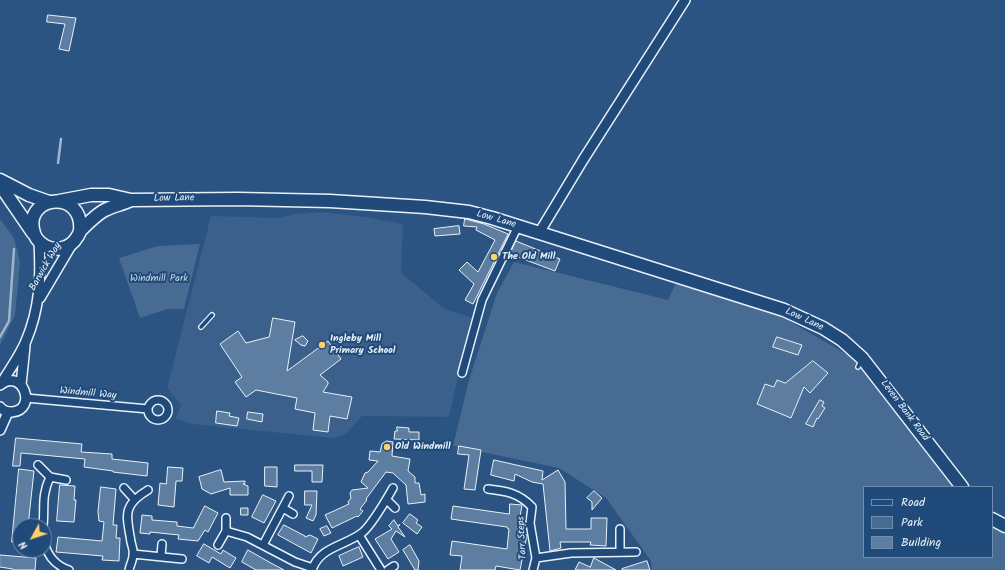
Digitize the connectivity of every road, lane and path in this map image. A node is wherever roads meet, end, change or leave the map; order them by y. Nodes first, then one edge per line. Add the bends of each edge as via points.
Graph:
1 (685, 0) edge
2 (0, 180) edge
3 (0, 185) edge
4 (131, 200) junction
5 (54, 201) junction
6 (518, 226) junction
7 (80, 231) junction
8 (539, 233) junction
9 (37, 238) junction
10 (72, 244) junction
11 (39, 301) junction
12 (212, 315) dead end
13 (201, 326) dead end
14 (842, 340) joint
15 (26, 342) junction
16 (462, 373) dead end
17 (1, 385) edge
18 (21, 385) junction
19 (26, 398) junction
20 (148, 409) dead end
21 (4, 410) edge
22 (0, 430) edge
23 (38, 465) dead end
24 (50, 477) junction
25 (66, 480) dead end
26 (961, 486) edge
27 (124, 488) dead end
28 (393, 488) dead end
29 (488, 489) dead end
30 (148, 490) dead end
31 (289, 496) dead end
32 (134, 499) junction
33 (387, 500) junction
34 (283, 508) junction
35 (395, 508) dead end
36 (293, 514) dead end
37 (43, 518) edge
38 (226, 518) dead end
39 (993, 520) edge
40 (1005, 526) edge
41 (620, 529) dead end
42 (226, 531) junction
43 (359, 535) junction
44 (162, 544) dead end
45 (218, 545) dead end
46 (263, 545) junction
47 (620, 552) junction
48 (636, 552) dead end
49 (133, 554) junction
50 (161, 556) junction
51 (51, 558) edge
52 (536, 558) junction
53 (182, 559) dead end
54 (56, 568) edge
55 (313, 569) edge
56 (69, 570) edge
57 (129, 570) edge
58 (381, 570) edge
59 (533, 570) edge

1 - 8 street
2 - 5 main road, Low Lane via 29,195
3 - 9 main road
4 - 5 main road, Low Lane via 109,195 91,195
4 - 6 main road, Low Lane via 330,201 469,212
4 - 7 main road, Low Lane via 105,210
5 - 7 main road via 67,203 76,212 81,223
5 - 9 main road via 36,211 32,227
6 - 8 main road, Low Lane
6 - 16 street via 482,300
7 - 10 main road
8 - 14 main road, Low Lane via 784,310
9 - 10 main road via 45,246 59,249
9 - 11 street, Barwick Way via 41,269
10 - 11 street, Barwick Way
11 - 15 street, Barwick Way
12 - 13 lane
14 - 26 main road, Leven Bank Road
15 - 17 street, Barwick Way
15 - 18 street, Barwick Way
17 - 18 street via 8,381
18 - 19 street
19 - 20 street, Windmill Way
19 - 21 street via 20,409 14,412
21 - 22 street
23 - 24 street
24 - 25 street
24 - 37 street via 43,498
27 - 32 street
28 - 33 street
29 - 52 street, Tarr Steps via 506,491 524,498 532,507 530,523
30 - 32 street
31 - 34 street
32 - 49 street via 127,518
33 - 35 street
33 - 43 street
34 - 36 street
34 - 46 street
38 - 42 street
39 - 40 main road
41 - 47 street
42 - 45 street
42 - 46 street
43 - 55 street via 329,549 320,557
43 - 58 street
44 - 50 street
46 - 55 street
47 - 48 street
47 - 52 street via 571,553
49 - 50 street
49 - 57 street
50 - 53 street
51 - 54 street
52 - 59 street, Tarr Steps
54 - 56 street

